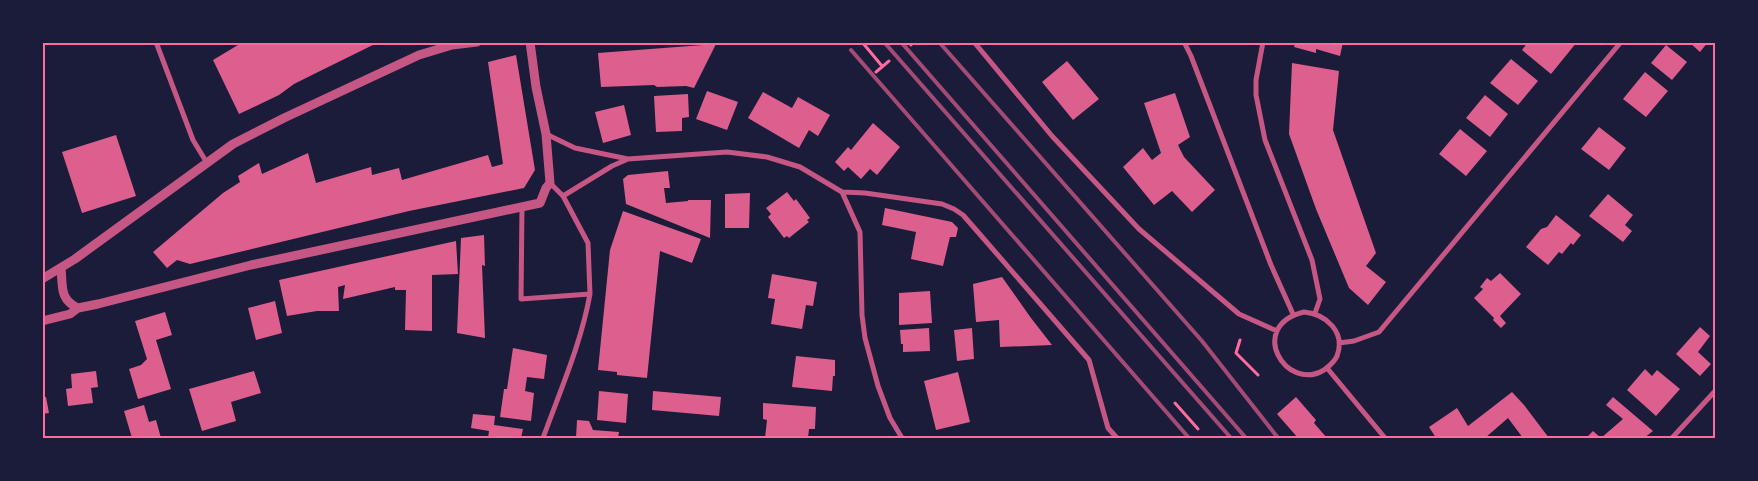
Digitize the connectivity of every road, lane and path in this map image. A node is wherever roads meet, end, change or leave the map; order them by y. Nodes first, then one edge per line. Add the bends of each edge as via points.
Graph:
1 (156, 42) edge
2 (477, 42) edge
3 (862, 42) edge
4 (974, 42) edge
5 (1184, 42) edge
6 (1263, 42) edge
7 (1620, 42) edge
8 (532, 43) edge
9 (889, 61) dead end
10 (882, 66) junction
11 (876, 72) dead end
12 (546, 134) junction
13 (628, 159) junction
14 (207, 163) junction
15 (550, 183) junction
16 (842, 192) junction
17 (562, 196) junction
18 (522, 208) junction
19 (61, 268) junction
20 (42, 279) edge
21 (590, 294) junction
22 (78, 308) junction
23 (1315, 313) junction
24 (1293, 314) junction
25 (42, 321) edge
26 (1277, 331) junction
27 (1240, 340) dead end
28 (1339, 343) junction
29 (1327, 368) junction
30 (1258, 374) dead end
31 (1716, 390) edge
32 (1175, 403) dead end
33 (1198, 429) dead end
34 (543, 438) edge
35 (902, 438) edge
36 (1117, 438) edge
37 (1385, 438) edge
38 (1672, 438) edge

1 - 14 street via 193,140
2 - 14 street via 452,45 390,67 233,144
3 - 10 path
4 - 26 street via 1052,136 1139,229 1239,314
5 - 24 street
6 - 23 street via 1256,95 1265,140 1312,260 1320,299
7 - 28 street via 1379,332
8 - 12 street via 536,87
9 - 10 path
10 - 11 path
12 - 13 street via 575,148
12 - 15 street
13 - 16 street via 727,152 767,157 800,167
13 - 17 street
14 - 19 street
15 - 17 street
15 - 18 street via 540,203
16 - 35 street via 860,232 865,338 881,394
16 - 36 street via 942,204 963,215 1089,360 1108,428
17 - 21 street via 588,243
18 - 21 street via 521,299
18 - 22 street via 251,265
19 - 20 street
19 - 22 street via 63,293 68,303
21 - 34 street via 576,349
22 - 25 street via 70,314
23 - 24 street
23 - 28 street via 1331,324
24 - 26 street
26 - 29 street via 1274,344 1278,357 1289,368 1302,374 1316,375
27 - 30 path via 1236,353
28 - 29 street via 1336,357
29 - 37 street
31 - 38 street
32 - 33 path

